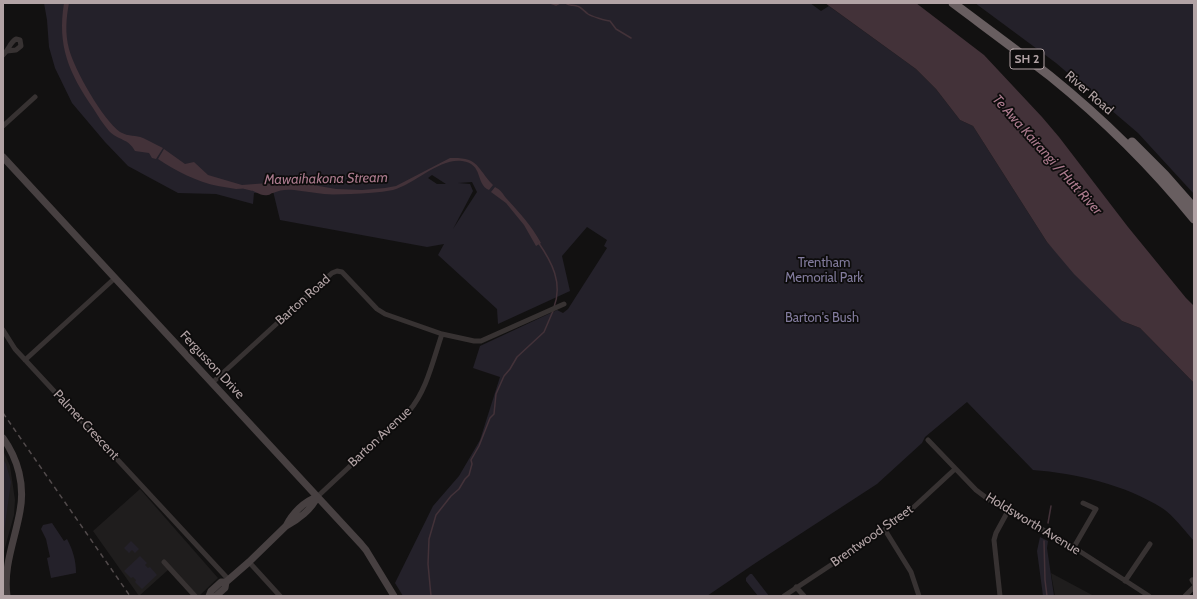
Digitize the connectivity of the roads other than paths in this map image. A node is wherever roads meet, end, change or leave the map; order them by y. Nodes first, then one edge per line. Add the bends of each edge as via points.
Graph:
1 (953, 3) edge
2 (963, 3) edge
3 (35, 97) dead end
4 (3, 126) edge
5 (3, 157) edge
6 (1194, 208) edge
7 (1194, 219) edge
8 (114, 278) junction
9 (564, 304) dead end
10 (3, 330) edge
11 (442, 334) junction
12 (25, 360) junction
13 (212, 383) junction
14 (3, 438) edge
15 (928, 440) dead end
16 (955, 469) junction
17 (317, 497) junction
18 (1083, 503) dead end
19 (1008, 511) junction
20 (885, 530) junction
21 (1150, 544) dead end
22 (1074, 547) junction
23 (164, 562) dead end
24 (249, 562) junction
25 (227, 581) junction
26 (1125, 581) junction
27 (1194, 587) edge
28 (796, 588) junction
29 (7, 596) edge
30 (195, 596) edge
31 (209, 596) edge
32 (216, 596) edge
33 (280, 596) edge
34 (394, 596) edge
35 (784, 596) edge
36 (804, 596) edge
37 (919, 596) edge
38 (1000, 596) edge
39 (1148, 596) edge
40 (1185, 596) edge

1 - 7 highway, River Road / SH 2 via 1050,76 1098,118 1141,159
2 - 6 highway, River Road / SH 2 via 1075,90 1119,129
3 - 4 street
5 - 8 main road, Fergusson Drive
8 - 12 street
8 - 13 main road, Fergusson Drive
9 - 11 street via 481,341
10 - 12 street, Palmer Crescent
11 - 13 street, Barton Road via 384,314 371,304 342,272 337,271
11 - 17 street, Barton Avenue via 418,402
12 - 25 street, Palmer Crescent
13 - 17 main road, Fergusson Drive
14 - 29 main road via 14,456 22,486 20,511 6,568
15 - 16 street, Holdsworth Avenue
16 - 19 street, Holdsworth Avenue via 976,490
16 - 20 street, Brentwood Street via 902,518
17 - 24 main road via 314,504 286,526
17 - 34 main road, Fergusson Drive via 366,550
18 - 22 street via 1096,509
19 - 22 street, Holdsworth Avenue
19 - 38 street via 994,540
20 - 28 street, Brentwood Street
20 - 37 street via 911,572
21 - 26 street
22 - 26 street, Holdsworth Avenue
23 - 30 street
24 - 25 main road
24 - 33 street
25 - 31 main road via 221,582
25 - 32 main road via 226,588
26 - 39 street, Holdsworth Avenue
27 - 40 street
28 - 35 street, Brentwood Street
28 - 36 street

